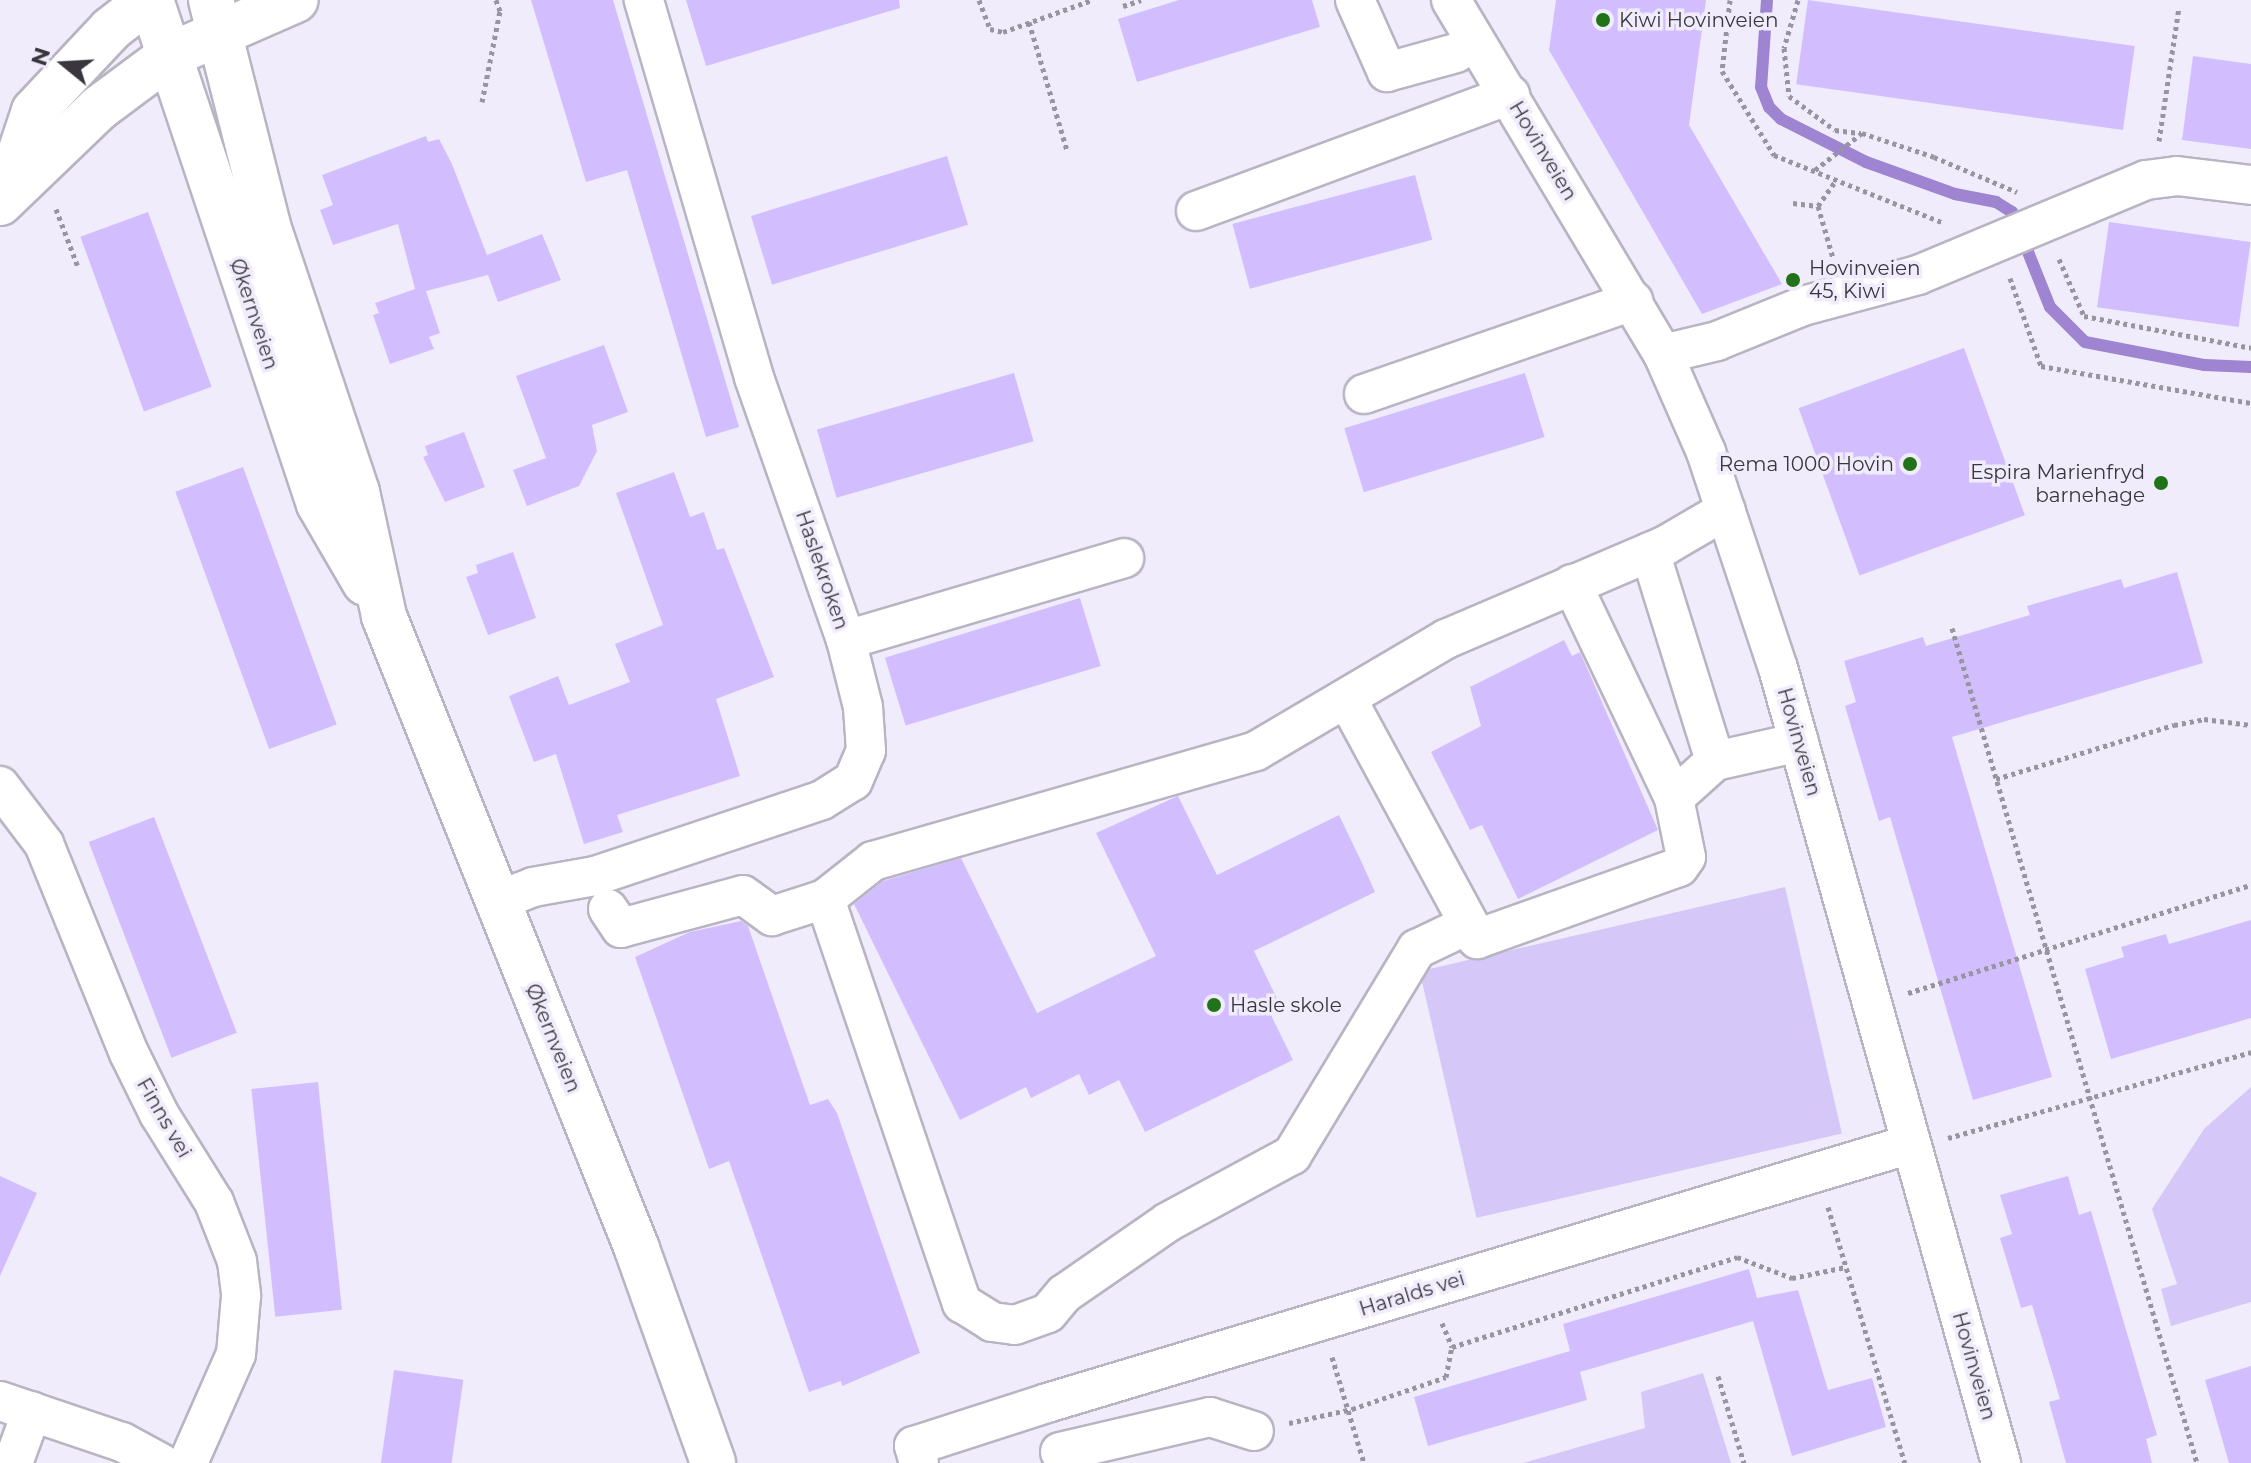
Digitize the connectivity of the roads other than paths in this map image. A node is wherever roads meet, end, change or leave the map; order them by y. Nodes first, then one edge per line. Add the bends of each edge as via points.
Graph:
1 (150, 0) edge
2 (296, 0) edge
3 (644, 0) edge
4 (1355, 0) edge
5 (1451, 0) edge
6 (1480, 0) edge
7 (215, 16) edge
8 (170, 55) junction
9 (1486, 71) junction
10 (2251, 185) edge
11 (2, 201) edge
12 (1196, 211) dead end
13 (1633, 301) junction
14 (1663, 354) junction
15 (1364, 394) dead end
16 (1726, 510) junction
17 (1650, 552) junction
18 (1124, 558) dead end
19 (1572, 584) junction
20 (384, 616) junction
21 (846, 640) junction
22 (1348, 701) junction
23 (1799, 742) junction
24 (1715, 761) junction
25 (0, 786) edge
26 (1674, 798) junction
27 (825, 899) junction
28 (497, 901) junction
29 (608, 909) dead end
30 (1467, 925) junction
31 (1927, 1142) junction
32 (1047, 1403) junction
33 (16, 1406) edge
34 (1254, 1431) road end
35 (917, 1455) edge
36 (1062, 1458) edge
37 (13, 1463) edge
38 (161, 1463) edge
39 (188, 1463) edge
40 (713, 1463) edge
41 (2001, 1463) edge

1 - 8 main road, Økernveien
1 - 11 main road via 111,29 34,111
2 - 7 main road
3 - 21 street, Haslekroken via 754,377
4 - 9 street via 1387,72
5 - 9 street, Hovinveien
6 - 9 street, Hovinveien
7 - 8 main road
7 - 20 main road, Økernveien via 268,226 357,492
8 - 11 main road via 99,108
8 - 20 main road, Økernveien via 319,504
9 - 12 street
9 - 13 street, Hovinveien
10 - 14 street via 2177,176 2153,179 1918,275 1798,293 1717,341
13 - 14 street, Hovinveien
13 - 15 street
14 - 16 street, Hovinveien
16 - 17 street
16 - 23 street, Hovinveien
17 - 19 street
17 - 24 street
18 - 21 street
19 - 22 street via 1446,639
19 - 26 street
20 - 28 main road, Økernveien
21 - 28 street, Haslekroken via 866,731 866,751 853,781 822,800
22 - 27 street via 1256,751 873,861
22 - 30 street
23 - 24 street
23 - 31 street, Hovinveien
24 - 26 street
25 - 39 street, Finns vei via 44,844 129,1053 159,1114 214,1202 237,1261 241,1296 236,1354
26 - 30 street via 1686,857 1679,867 1489,939 1477,939
27 - 29 street via 772,916 743,895 621,928
27 - 30 street via 962,1303 992,1322 1015,1325 1048,1313 1064,1294 1168,1222 1292,1155 1417,949
28 - 40 main road, Økernveien via 637,1249
31 - 32 street, Haralds vei
31 - 41 street, Hovinveien
32 - 35 street, Haralds vei
32 - 36 street
33 - 37 street
33 - 38 street via 122,1442
34 - 36 street via 1210,1417

